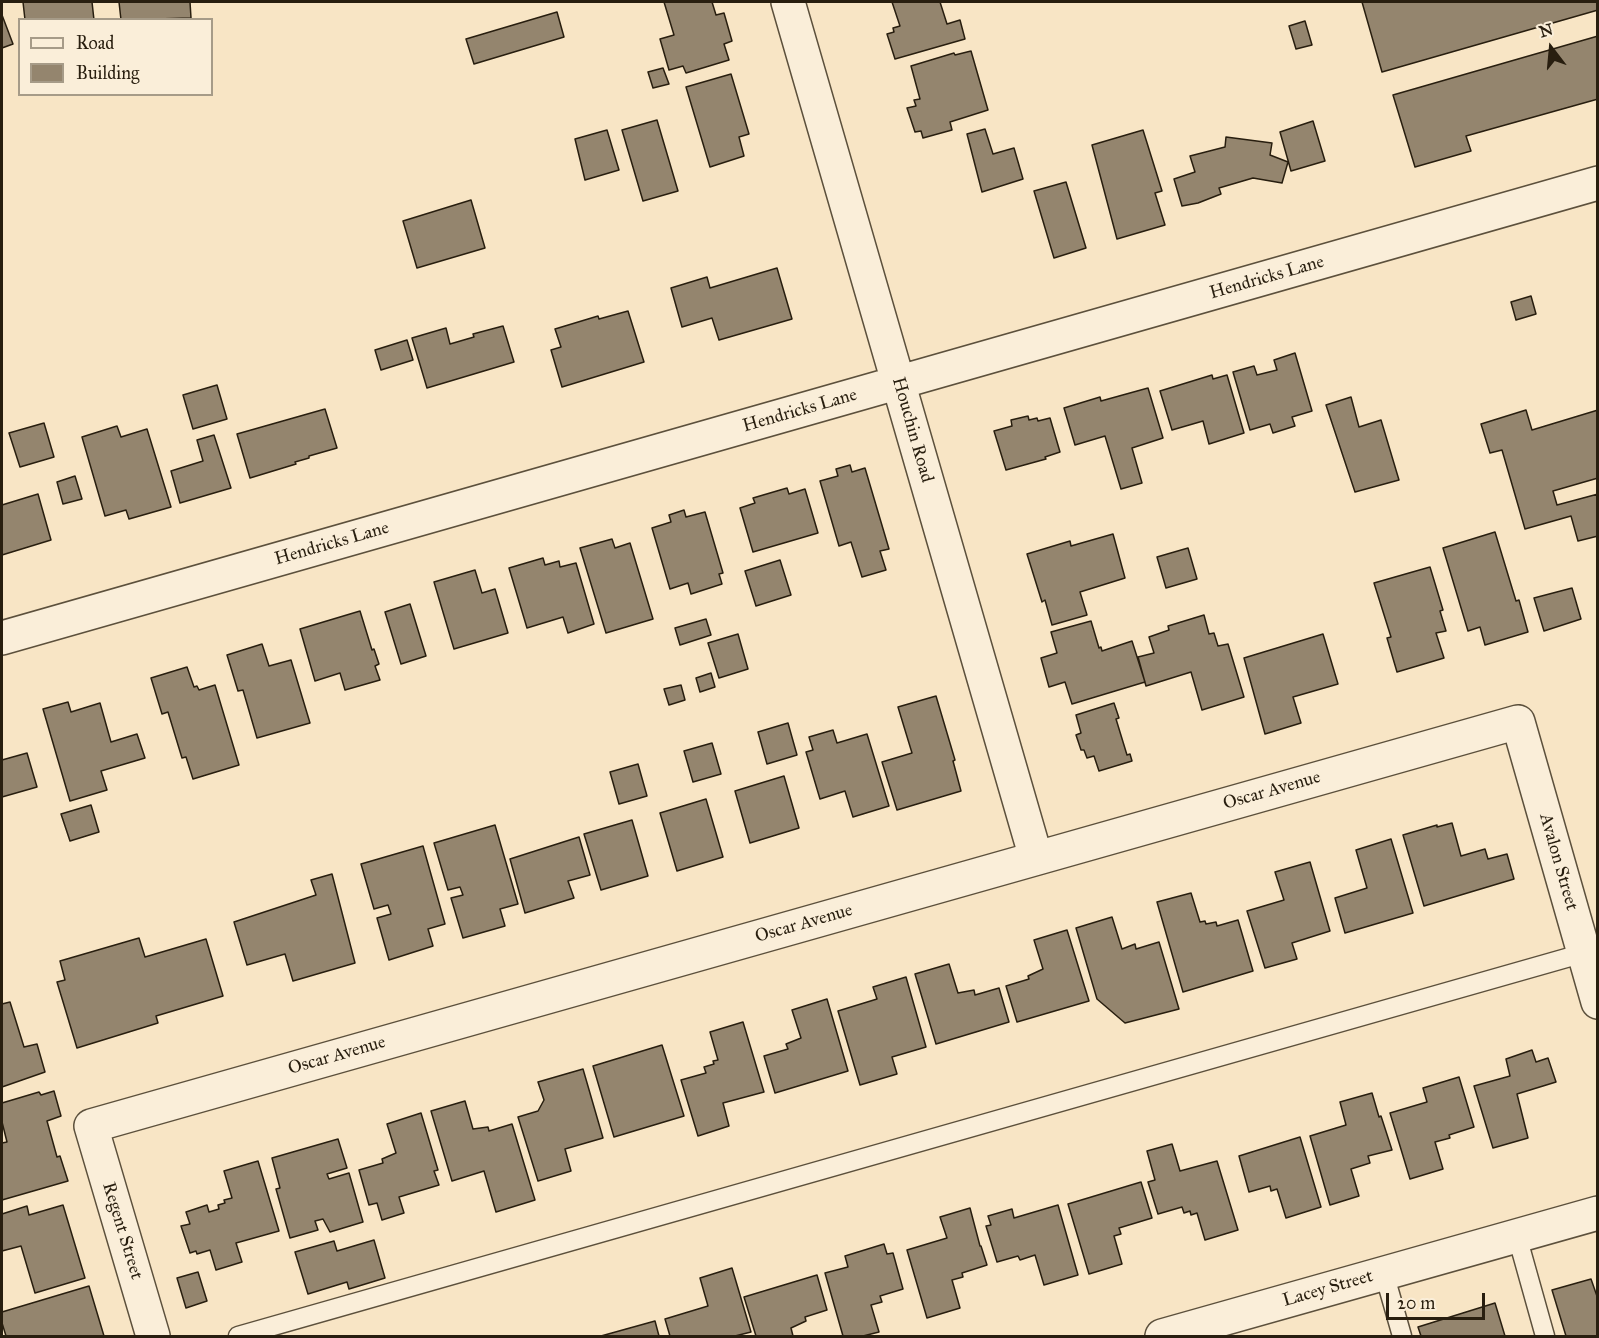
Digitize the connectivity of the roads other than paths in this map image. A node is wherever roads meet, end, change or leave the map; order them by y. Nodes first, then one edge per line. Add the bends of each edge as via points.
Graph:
1 (788, 2) edge
2 (1598, 183) edge
3 (898, 383) junction
4 (2, 638) edge
5 (1518, 722) joint
6 (1036, 858) junction
7 (1584, 953) junction
8 (1598, 1002) edge
9 (91, 1126) joint
10 (1598, 1213) edge
11 (1517, 1236) junction
12 (1384, 1274) junction
13 (1181, 1334) edge
14 (153, 1336) edge
15 (238, 1336) edge
16 (1402, 1336) edge
17 (1545, 1336) edge

1 - 3 street, Houchin Road
2 - 3 street, Hendricks Lane
3 - 4 street, Hendricks Lane
3 - 6 street, Houchin Road
5 - 6 street, Oscar Avenue
5 - 7 street, Avalon Street
6 - 9 street, Oscar Avenue
7 - 8 street, Avalon Street
7 - 15 lane
9 - 14 street, Regent Street
10 - 11 street, Lacey Street
11 - 12 street, Lacey Street
11 - 17 lane
12 - 13 street, Lacey Street
12 - 16 lane

